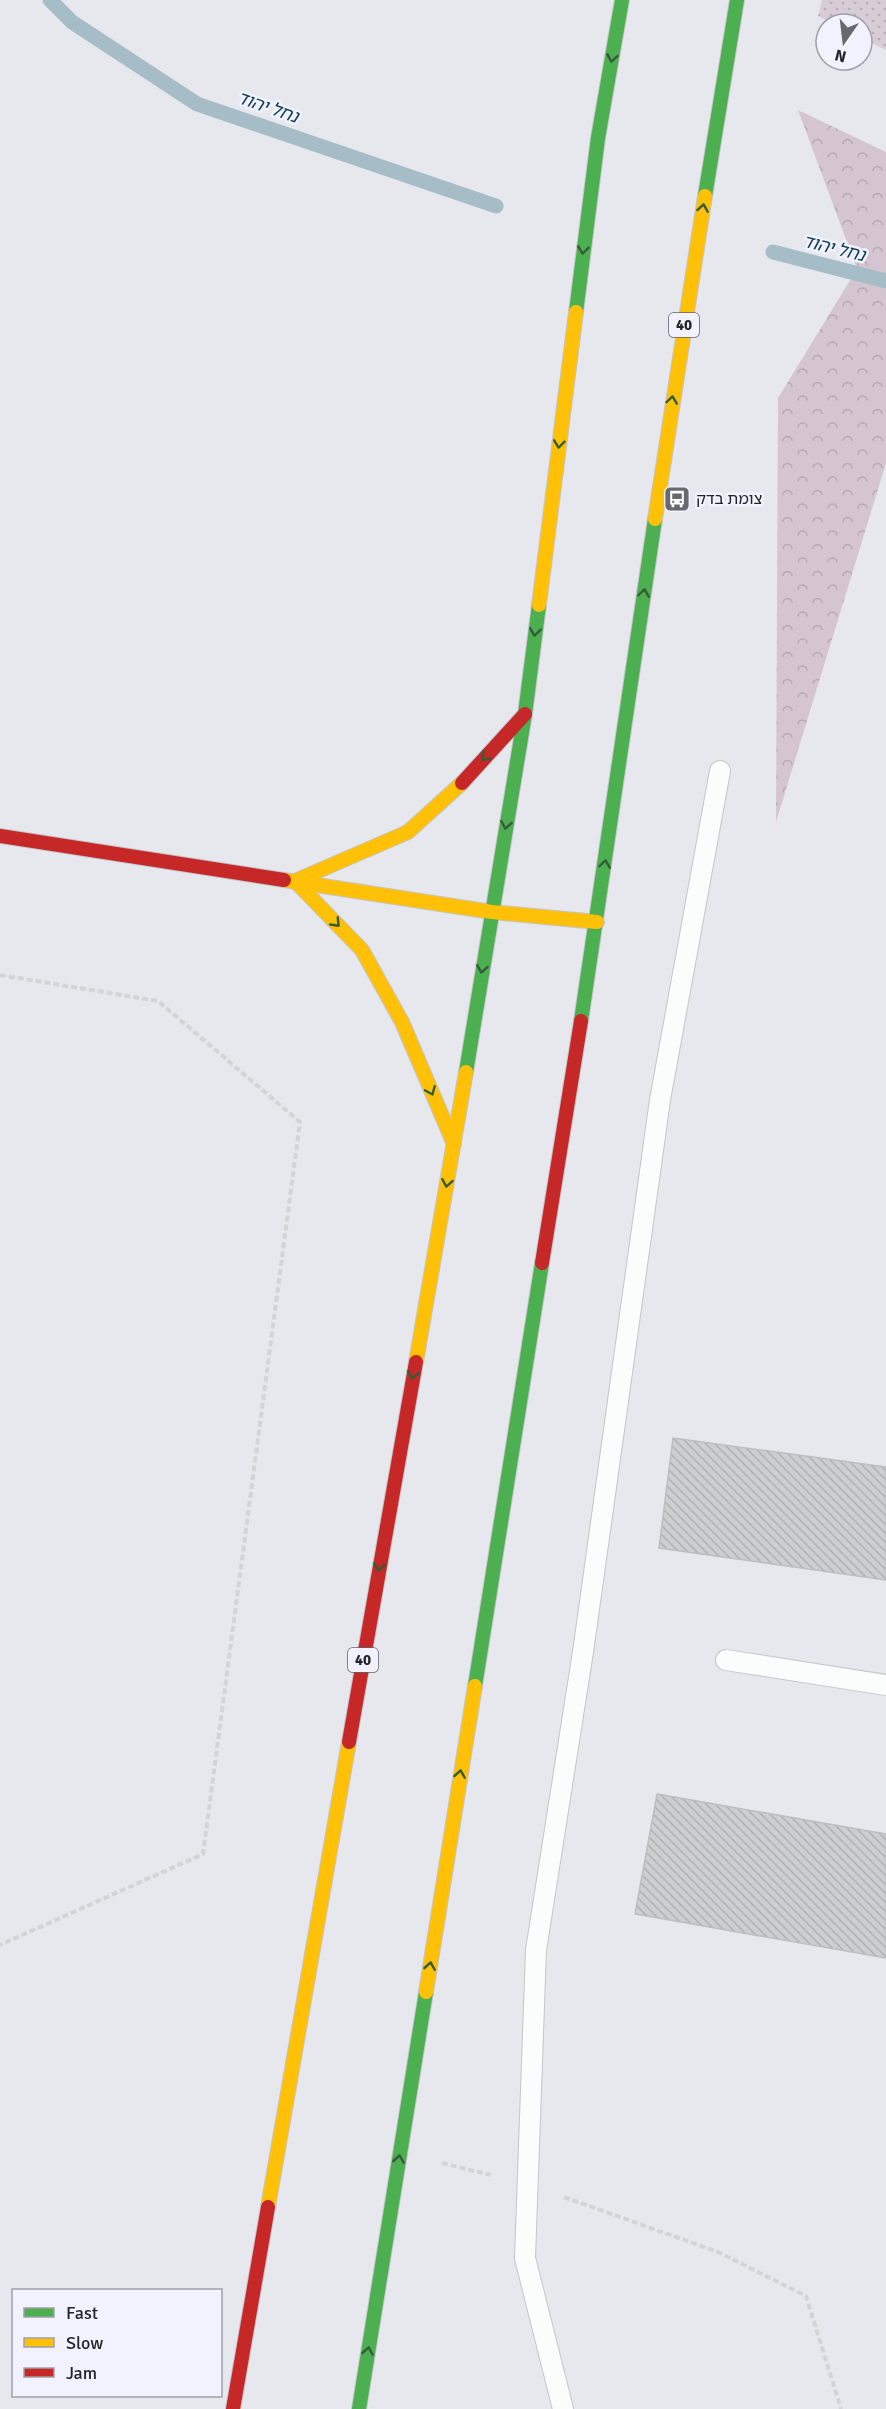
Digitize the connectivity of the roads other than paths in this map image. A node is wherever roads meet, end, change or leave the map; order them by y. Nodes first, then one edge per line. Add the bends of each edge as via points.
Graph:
1 (622, 0) edge
2 (737, 0) edge
3 (525, 714) junction
4 (720, 771) dead end
5 (0, 836) edge
6 (295, 881) junction
7 (492, 912) junction
8 (597, 922) junction
9 (453, 1144) junction
10 (726, 1660) dead end
11 (886, 1685) edge
12 (233, 2409) edge
13 (359, 2409) edge
14 (563, 2409) edge

1 -> 3 main road, 40 via 598,138
8 -> 2 main road, 40 via 678,356
3 -> 6 main road via 459,786 408,832
3 -> 7 main road, 40
4 - 14 lane via 660,1100 583,1652 536,1950 525,2258
5 - 6 main road
6 - 7 main road
6 -> 9 main road via 362,950 402,1022
7 - 8 main road
7 -> 9 main road, 40
13 -> 8 main road, 40
9 -> 12 main road, 40
10 - 11 lane

